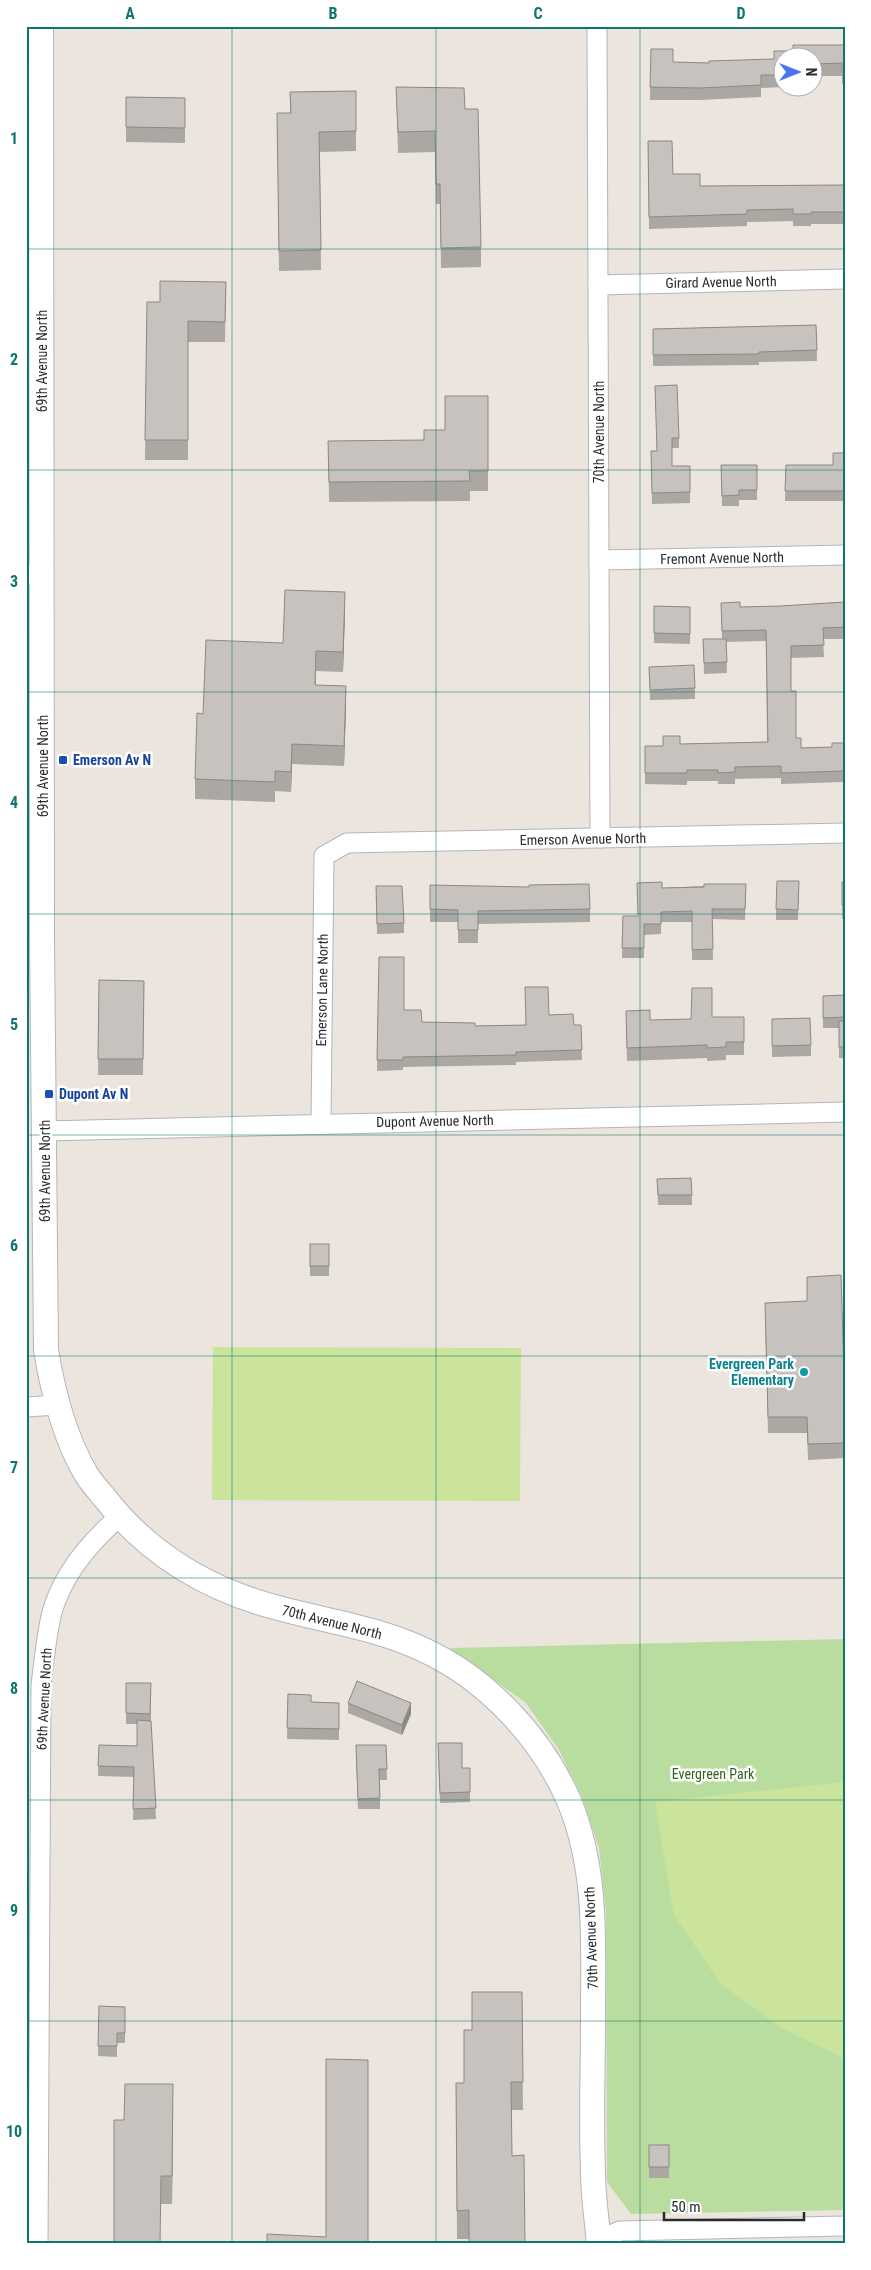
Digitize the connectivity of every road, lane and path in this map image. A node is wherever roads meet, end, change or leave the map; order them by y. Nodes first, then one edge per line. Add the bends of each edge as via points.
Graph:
1 (41, 26) edge
2 (597, 26) edge
3 (845, 280) edge
4 (598, 285) junction
5 (845, 555) edge
6 (599, 560) junction
7 (34, 574) edge
8 (845, 833) edge
9 (600, 838) junction
10 (34, 845) edge
11 (324, 856) joint
12 (845, 1112) edge
13 (321, 1123) junction
14 (35, 1131) edge
15 (57, 1405) junction
16 (26, 1407) edge
17 (119, 1517) junction
18 (34, 1685) edge
19 (845, 2226) edge
20 (599, 2242) edge
21 (38, 2244) edge

1 - 7 street, 69th Avenue North
2 - 4 street, 70th Avenue North
3 - 4 street, Girard Avenue North
4 - 6 street, 70th Avenue North
5 - 6 street, Fremont Avenue North
6 - 9 street, 70th Avenue North
7 - 10 street, 69th Avenue North
8 - 9 street, Emerson Avenue North
9 - 11 street, Emerson Avenue North via 347,843
10 - 14 street, 69th Avenue North
11 - 13 street, Emerson Lane North
12 - 13 street, Dupont Avenue North
13 - 14 street, Dupont Avenue North
14 - 15 street, 69th Avenue North via 46,1350
15 - 16 street
15 - 17 street, 69th Avenue North via 86,1475
17 - 18 street, 69th Avenue North via 96,1537 64,1583
17 - 20 street, 70th Avenue North via 154,1549 196,1577 231,1593 394,1637 426,1650 462,1672 499,1702 550,1764 569,1801 584,1845 593,1908 593,2174
18 - 21 street, 69th Avenue North
19 - 20 street via 620,2230

